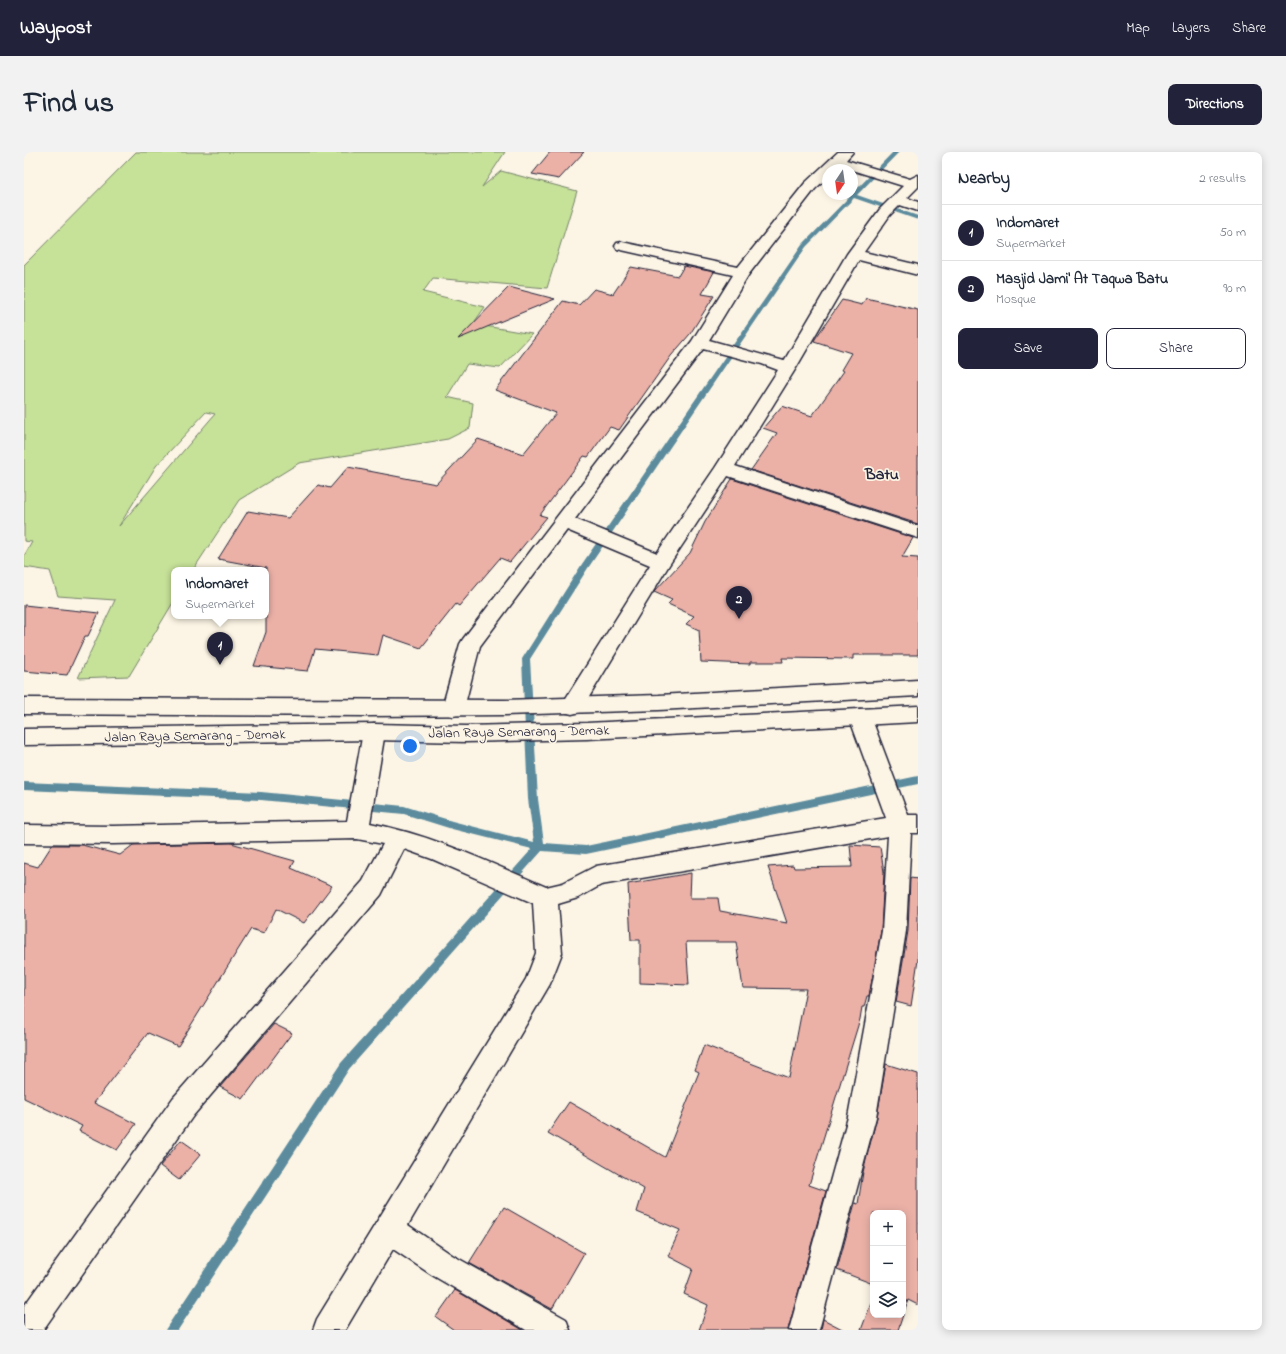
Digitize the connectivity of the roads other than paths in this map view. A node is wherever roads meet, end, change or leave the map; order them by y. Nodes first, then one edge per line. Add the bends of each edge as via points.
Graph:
1 (842, 159) edge
2 (912, 181) edge
3 (898, 199) junction
4 (918, 206) edge
5 (622, 246) dead end
6 (855, 254) junction
7 (918, 270) edge
8 (742, 272) junction
9 (702, 343) junction
10 (788, 368) junction
11 (724, 469) junction
12 (568, 523) junction
13 (918, 532) edge
14 (656, 560) junction
15 (918, 688) edge
16 (24, 706) edge
17 (572, 706) junction
18 (462, 708) junction
19 (918, 714) edge
20 (860, 718) junction
21 (24, 737) edge
22 (372, 741) junction
23 (905, 821) edge
24 (358, 826) junction
25 (24, 834) edge
26 (398, 838) junction
27 (546, 897) junction
28 (390, 1230) junction
29 (24, 1330) edge
30 (328, 1330) edge
31 (555, 1330) edge
32 (804, 1330) edge

1 - 2 main road
1 - 8 main road via 810,186
2 - 3 main road
3 - 4 main road
3 - 6 main road via 885,212
5 - 8 main road
6 - 7 main road
6 - 10 main road
8 - 9 main road
9 - 10 main road via 768,360
9 - 12 main road
10 - 11 main road
11 - 13 main road
11 - 14 main road
12 - 14 main road
12 - 18 main road via 470,644
14 - 17 main road
15 - 17 main road, Jalan Raya Semarang - Demak
16 - 18 main road, Jalan Raya Semarang - Demak
17 - 18 main road, Jalan Raya Semarang - Demak
19 - 20 main road, Jalan Raya Semarang - Demak
20 - 22 main road, Jalan Raya Semarang - Demak via 466,734
20 - 23 main road
21 - 22 main road, Jalan Raya Semarang - Demak
22 - 24 main road
23 - 27 main road via 596,876 569,891
23 - 32 main road via 894,932 862,1117
24 - 25 main road via 113,835
24 - 26 main road
26 - 27 main road via 440,852
26 - 29 main road via 372,888 183,1107
27 - 28 main road via 549,953 537,984
28 - 30 main road
28 - 31 main road via 442,1265

